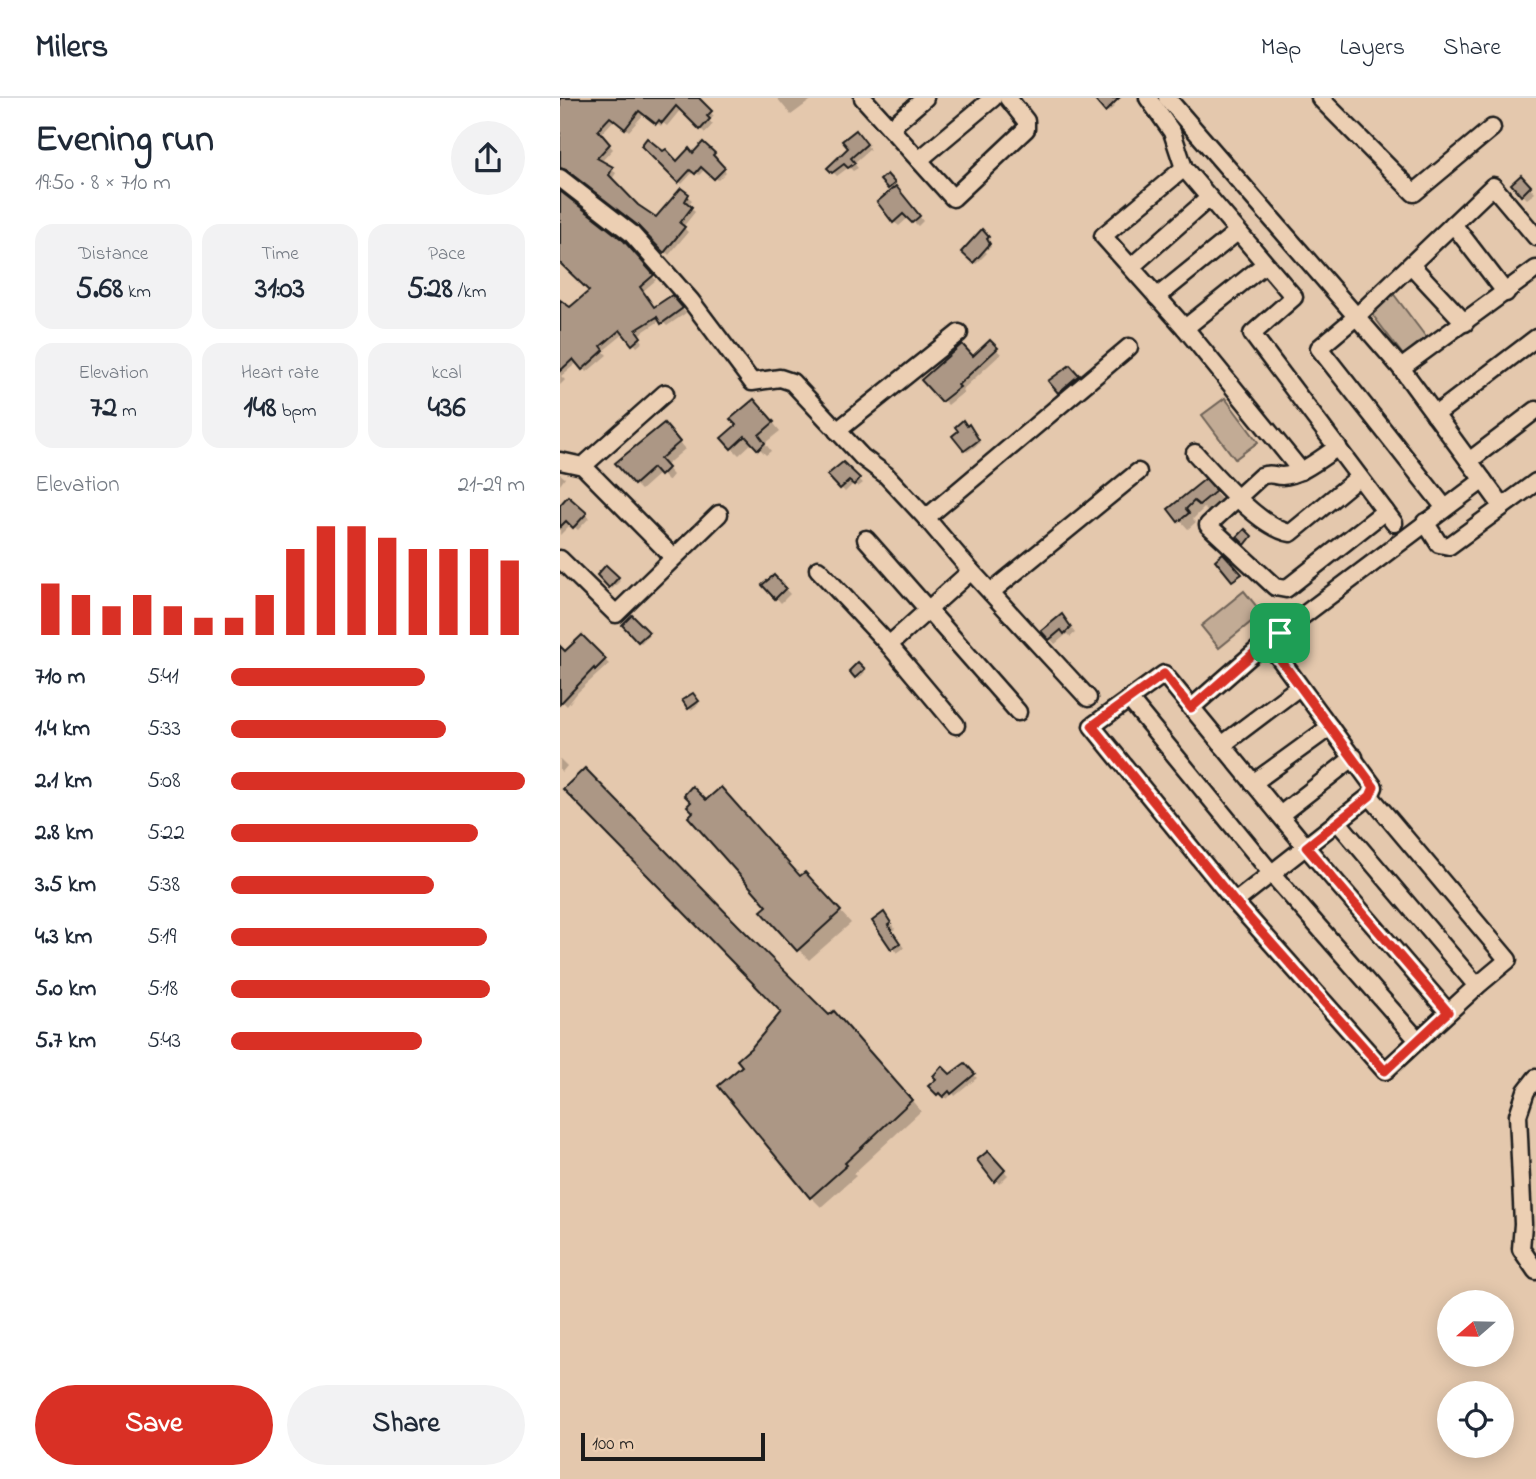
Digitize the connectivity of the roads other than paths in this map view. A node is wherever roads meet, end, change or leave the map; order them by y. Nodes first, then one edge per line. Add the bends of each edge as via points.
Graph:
1 (863, 98) edge
2 (925, 98) edge
3 (993, 98) edge
4 (1008, 98) edge
5 (1147, 98) edge
6 (1167, 98) edge
7 (1320, 98) edge
8 (890, 128) junction
9 (1492, 128) dead end
10 (919, 160) junction
11 (1184, 168) junction
12 (560, 178) edge
13 (1209, 198) junction
14 (1453, 224) junction
15 (1237, 232) junction
16 (1536, 237) edge
17 (1265, 264) junction
18 (1411, 265) junction
19 (1131, 267) junction
20 (1536, 269) edge
21 (1506, 293) junction
22 (1157, 297) junction
23 (1357, 316) junction
24 (1465, 323) junction
25 (1185, 328) junction
26 (959, 333) dead end
27 (1536, 338) edge
28 (1129, 347) dead end
29 (1401, 368) junction
30 (665, 393) dead end
31 (1536, 410) edge
32 (1435, 415) junction
33 (837, 431) junction
34 (1338, 447) junction
35 (1195, 453) dead end
36 (560, 461) edge
37 (1469, 461) junction
38 (583, 466) junction
39 (1301, 471) junction
40 (1138, 472) dead end
41 (1359, 477) junction
42 (1483, 480) junction
43 (1536, 482) edge
44 (1238, 499) junction
45 (1502, 506) junction
46 (1446, 508) junction
47 (719, 514) dead end
48 (926, 517) junction
49 (1425, 522) junction
50 (866, 539) dead end
51 (673, 557) junction
52 (560, 559) edge
53 (818, 569) dead end
54 (971, 571) junction
55 (991, 592) junction
56 (928, 610) junction
57 (890, 645) junction
58 (1269, 648) junction
59 (1299, 687) junction
60 (1088, 698) dead end
61 (1129, 699) junction
62 (1191, 708) junction
63 (1018, 712) dead end
64 (956, 725) dead end
65 (1330, 727) junction
66 (1223, 746) junction
67 (1354, 757) junction
68 (1253, 783) junction
69 (1370, 796) junction
70 (1280, 815) junction
71 (1337, 821) junction
72 (1306, 847) junction
73 (1272, 874) junction
74 (1235, 902) junction
75 (1477, 986) junction
76 (1448, 1012) junction
77 (1417, 1039) junction
78 (1536, 1078) edge
79 (1536, 1271) edge

1 - 8 street
2 - 8 street
3 - 10 street
4 - 10 street via 1027,129 953,198
5 - 11 street via 1172,132
6 - 23 street
7 - 9 street via 1414,193
8 - 10 street
11 - 13 street
11 - 19 street via 1103,236
12 - 33 street via 640,243 752,382 780,378 792,382
13 - 15 street
13 - 19 street
14 - 16 street via 1493,186
14 - 18 street
14 - 21 street
15 - 17 street
15 - 22 street
17 - 25 street
17 - 34 street via 1294,296 1252,334
18 - 23 street
18 - 24 street
19 - 22 street
20 - 21 street
21 - 24 street
22 - 25 street
23 - 29 street
23 - 46 street via 1319,348
24 - 29 street
25 - 39 street
26 - 33 street
27 - 32 street
28 - 48 street
29 - 32 street
30 - 38 street
31 - 37 street
32 - 37 street
33 - 48 street
34 - 39 street
34 - 41 street
35 - 44 street
36 - 38 street
37 - 42 street
38 - 51 street
39 - 44 street via 1261,476
40 - 55 street
41 - 44 street via 1291,533 1279,531
41 - 44 street via 1389,517 1286,589 1275,587 1208,525
42 - 45 street
42 - 46 street
43 - 45 street
45 - 49 street via 1448,545 1439,544
46 - 49 street
47 - 51 street
48 - 54 street
49 - 58 street via 1280,633 1267,632 1262,637
50 - 56 street
51 - 52 street via 616,614
53 - 57 street
54 - 55 street
54 - 56 street
55 - 60 street
56 - 57 street
56 - 63 street
57 - 64 street
58 - 59 street
58 - 62 street
59 - 65 street
59 - 66 street
61 - 62 street via 1164,674
61 - 73 street
61 - 74 street via 1092,726
62 - 66 street
65 - 67 street
65 - 68 street
66 - 68 street
67 - 69 street via 1374,787
67 - 70 street
68 - 70 street
69 - 71 street
69 - 75 street via 1508,961
70 - 72 street
71 - 72 street
71 - 75 street
72 - 73 street
72 - 76 street
73 - 74 street
73 - 77 street
74 - 77 street via 1385,1071
75 - 76 street
76 - 77 street
78 - 79 street via 1518,1115 1521,1249

